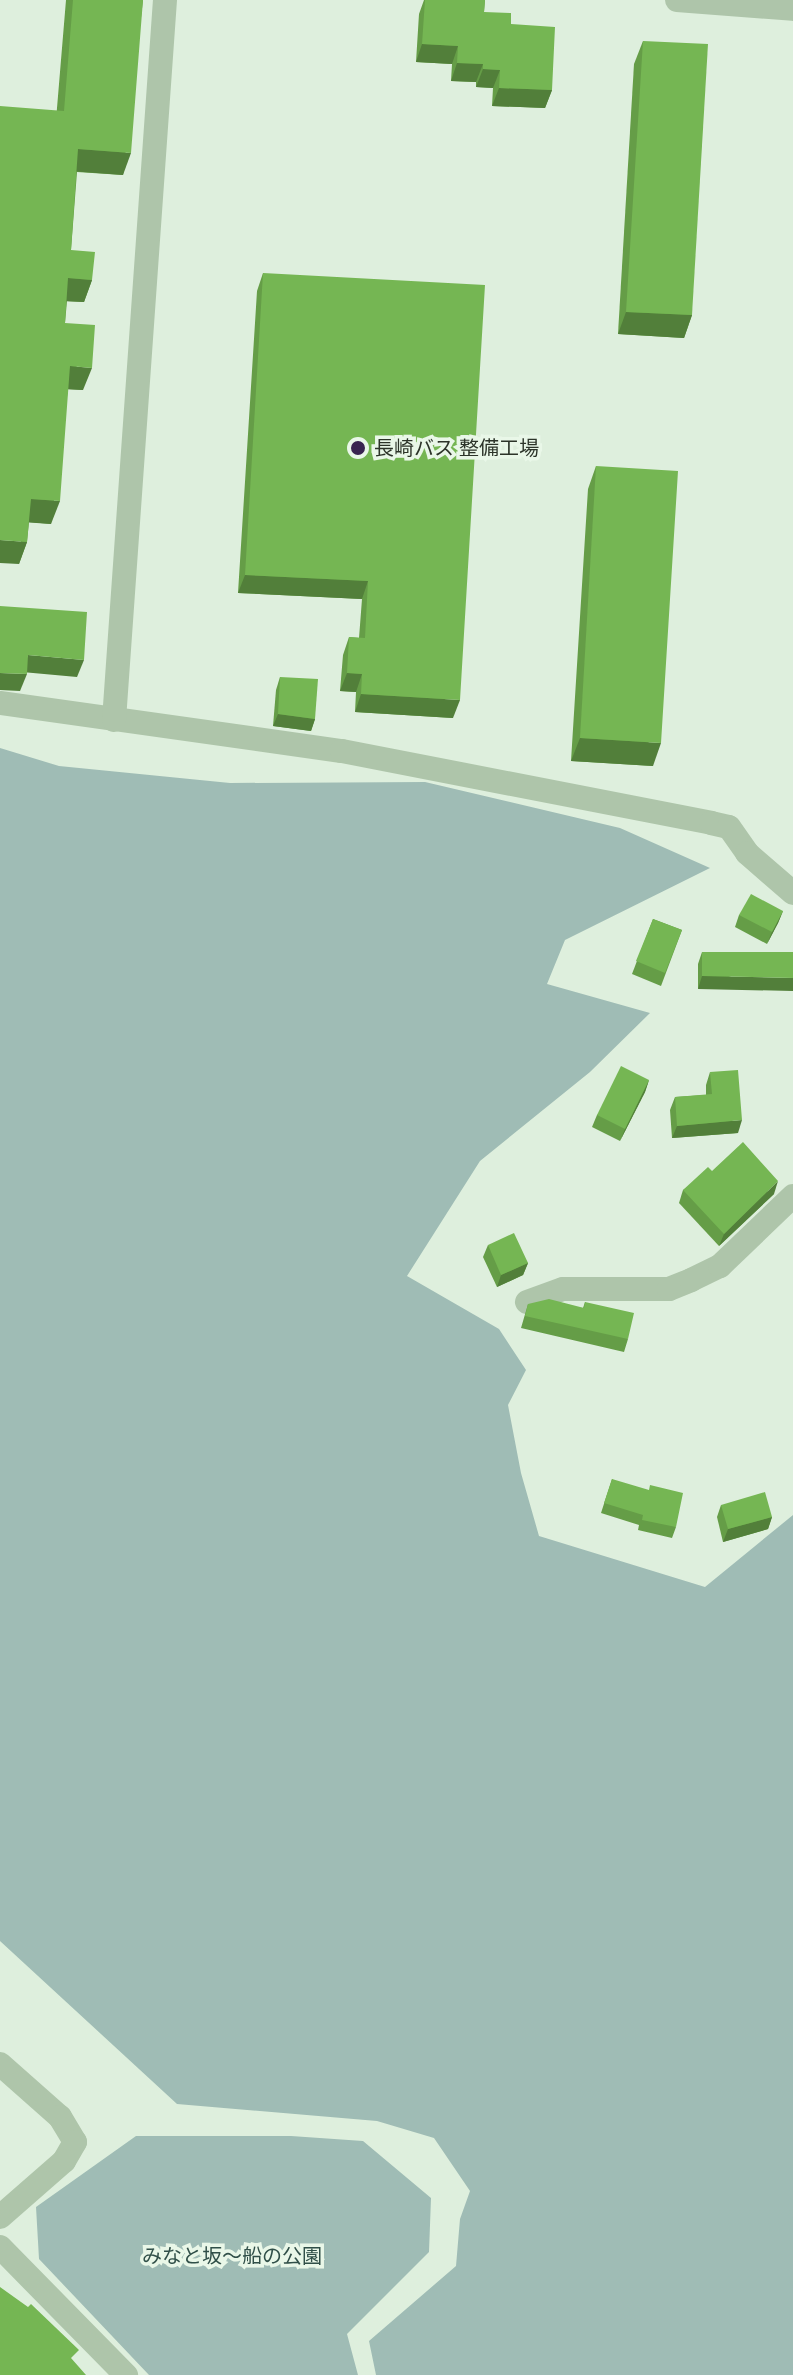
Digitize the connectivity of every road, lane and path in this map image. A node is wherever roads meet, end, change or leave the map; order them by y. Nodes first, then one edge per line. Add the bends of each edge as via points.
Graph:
1 (165, 0) edge
2 (677, 0) edge
3 (793, 9) edge
4 (0, 703) edge
5 (114, 720) junction
6 (793, 893) edge
7 (793, 1196) edge
8 (527, 1302) edge
9 (0, 2064) edge
10 (0, 2217) edge
11 (0, 2247) edge
12 (126, 2375) edge

1 - 5 street
2 - 3 street
4 - 5 street
5 - 6 street via 342,751 729,827 747,853
7 - 8 street via 720,1266 680,1285 563,1289
9 - 10 street via 60,2117 75,2142 64,2161
11 - 12 street

